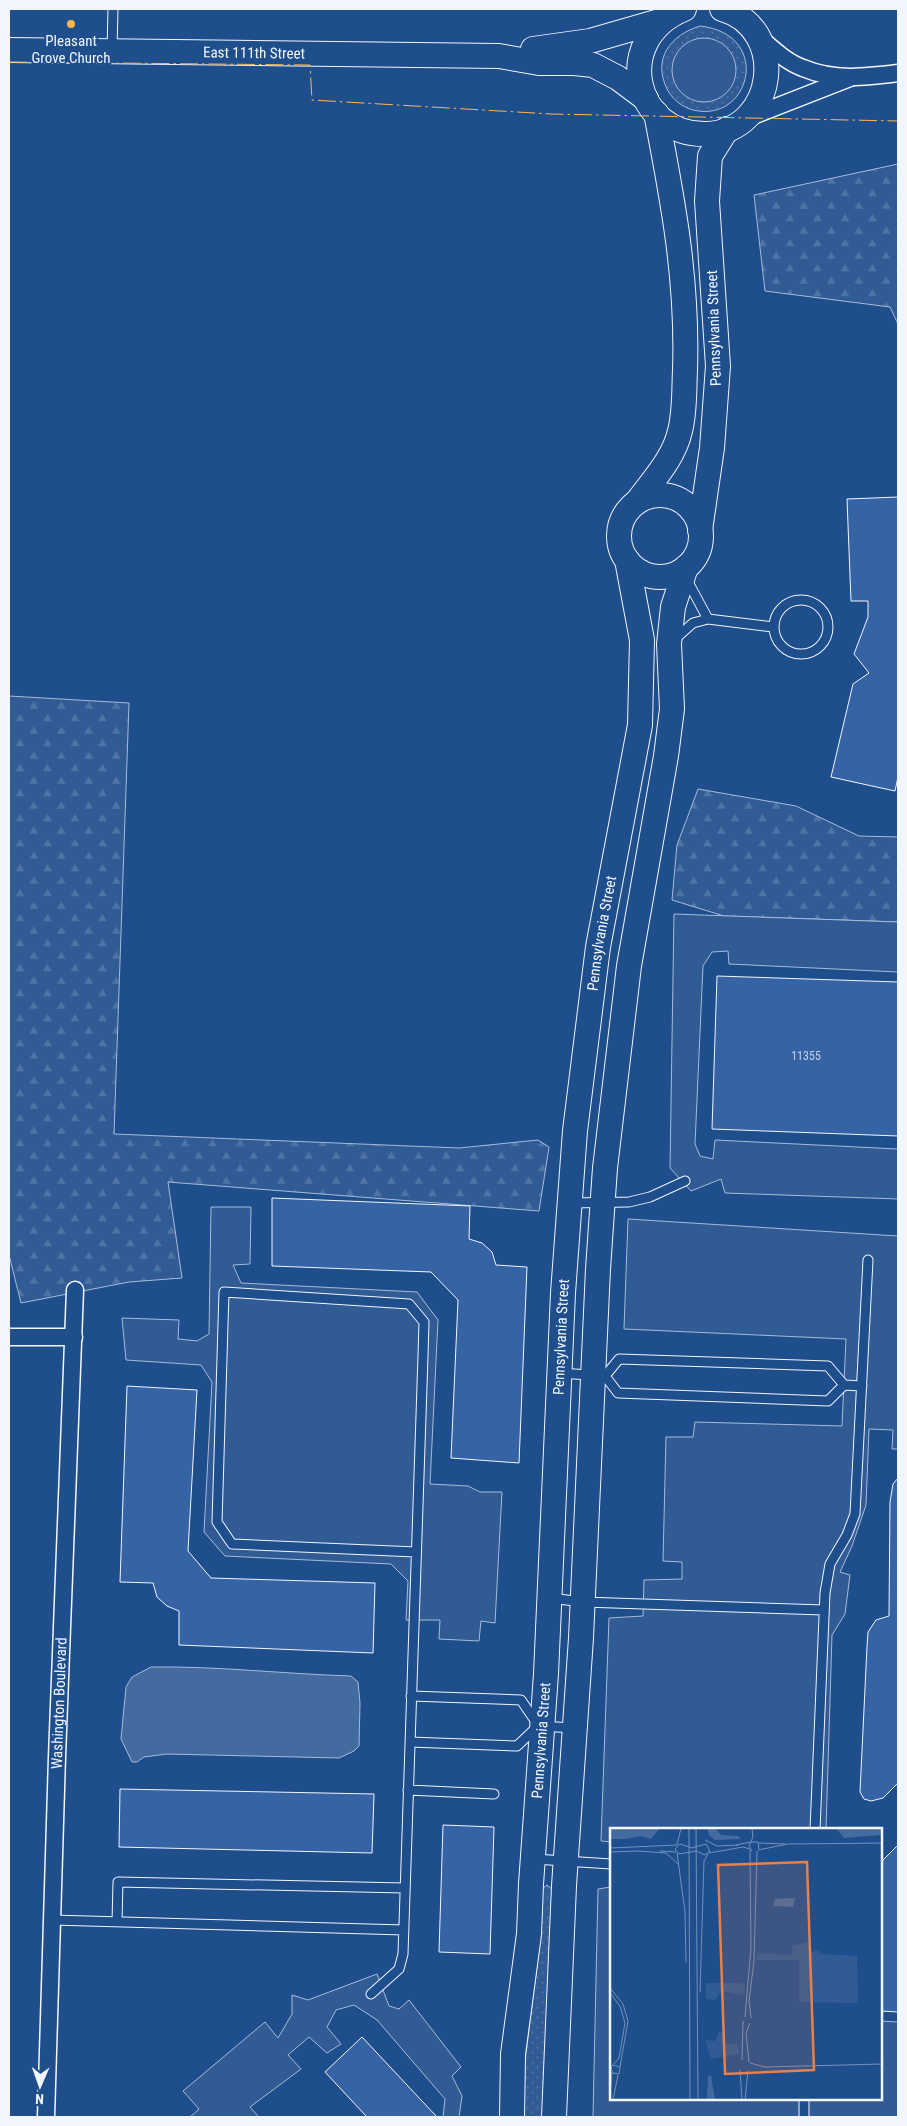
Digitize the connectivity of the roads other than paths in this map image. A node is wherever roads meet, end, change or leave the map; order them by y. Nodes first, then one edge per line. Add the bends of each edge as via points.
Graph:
1 (113, 9) edge
2 (722, 9) edge
3 (673, 13) edge
4 (752, 24) edge
5 (9, 50) edge
6 (112, 52) junction
7 (499, 56) junction
8 (898, 73) edge
9 (851, 78) junction
10 (651, 106) junction
11 (735, 125) junction
12 (637, 502) junction
13 (700, 530) junction
14 (627, 560) junction
15 (685, 570) junction
16 (708, 619) junction
17 (773, 627) junction
18 (669, 644) junction
19 (686, 1181) dead end
20 (569, 1203) junction
21 (602, 1203) junction
22 (868, 1260) dead end
23 (75, 1290) dead end
24 (9, 1337) edge
25 (74, 1337) junction
26 (559, 1373) junction
27 (599, 1376) junction
28 (844, 1385) junction
29 (862, 1386) junction
30 (416, 1552) junction
31 (550, 1598) junction
32 (583, 1602) junction
33 (824, 1610) junction
34 (411, 1696) junction
35 (540, 1726) junction
36 (575, 1728) junction
37 (410, 1742) junction
38 (408, 1790) junction
39 (494, 1794) dead end
40 (815, 1828) edge
41 (532, 1859) junction
42 (565, 1861) junction
43 (610, 1864) edge
44 (405, 1888) junction
45 (52, 1920) junction
46 (117, 1922) junction
47 (404, 1930) junction
48 (371, 1994) dead end
49 (804, 2101) edge
50 (46, 2117) edge
51 (512, 2117) edge
52 (554, 2117) edge
53 (804, 2117) edge

1 - 6 lane
2 - 4 main road
3 - 7 main road, East 111th Street via 590,41
3 - 10 main road, Pennsylvania Street via 648,36 640,56 639,78
4 - 9 street via 788,60 820,74
4 - 11 main road, Pennsylvania Street via 766,54 764,91 756,107
5 - 6 main road, East 111th Street
6 - 7 main road, East 111th Street
7 - 10 main road, East 111th Street via 539,63 593,65 618,78
8 - 9 street
9 - 11 street
10 - 11 main road, East 111th Street via 671,125 689,132 708,134
10 - 12 main road, Pennsylvania Street via 668,170 682,264 686,327 680,431 671,454
11 - 13 main road, Pennsylvania Street via 710,156 707,201 718,366 709,476
12 - 13 main road via 657,495 671,496 693,511
12 - 14 main road via 623,516 618,529 618,543
13 - 15 main road via 698,551
14 - 15 main road via 642,574 655,577
14 - 20 main road, Pennsylvania Street via 642,640 640,725 598,947
15 - 16 lane via 691,590
15 - 18 main road via 673,607
16 - 17 lane
16 - 18 lane via 693,623
17 - 17 lane via 776,637 788,650 806,653 821,644 828,627 822,610 815,604 799,600 778,612
18 - 21 main road via 671,718 627,974
19 - 21 lane via 650,1197
20 - 21 lane
20 - 26 main road, Pennsylvania Street
21 - 27 main road
22 - 29 lane
23 - 25 street, Washington Boulevard
24 - 25 street
25 - 45 street, Washington Boulevard
26 - 27 lane
26 - 31 main road, Pennsylvania Street
27 - 28 lane via 618,1393 828,1401
27 - 28 lane via 619,1359 828,1366
27 - 32 main road
28 - 29 lane
29 - 33 lane via 855,1514 830,1564
30 - 30 lane via 424,1322 409,1304 224,1292 217,1522 232,1544
30 - 34 lane
31 - 32 lane
31 - 35 main road, Pennsylvania Street
32 - 33 lane
32 - 36 main road
33 - 40 lane
34 - 35 lane via 521,1700
34 - 37 lane
35 - 36 lane
35 - 37 lane via 518,1746
35 - 41 main road, Pennsylvania Street
36 - 42 main road
37 - 38 lane
38 - 39 lane
38 - 44 lane
41 - 42 lane
41 - 51 main road, Pennsylvania Street via 527,1952 513,2054
42 - 43 lane
42 - 52 main road
44 - 46 lane via 118,1882
44 - 47 lane
45 - 46 lane
45 - 50 street, Washington Boulevard
46 - 47 lane
47 - 48 lane via 399,1970
49 - 53 lane

